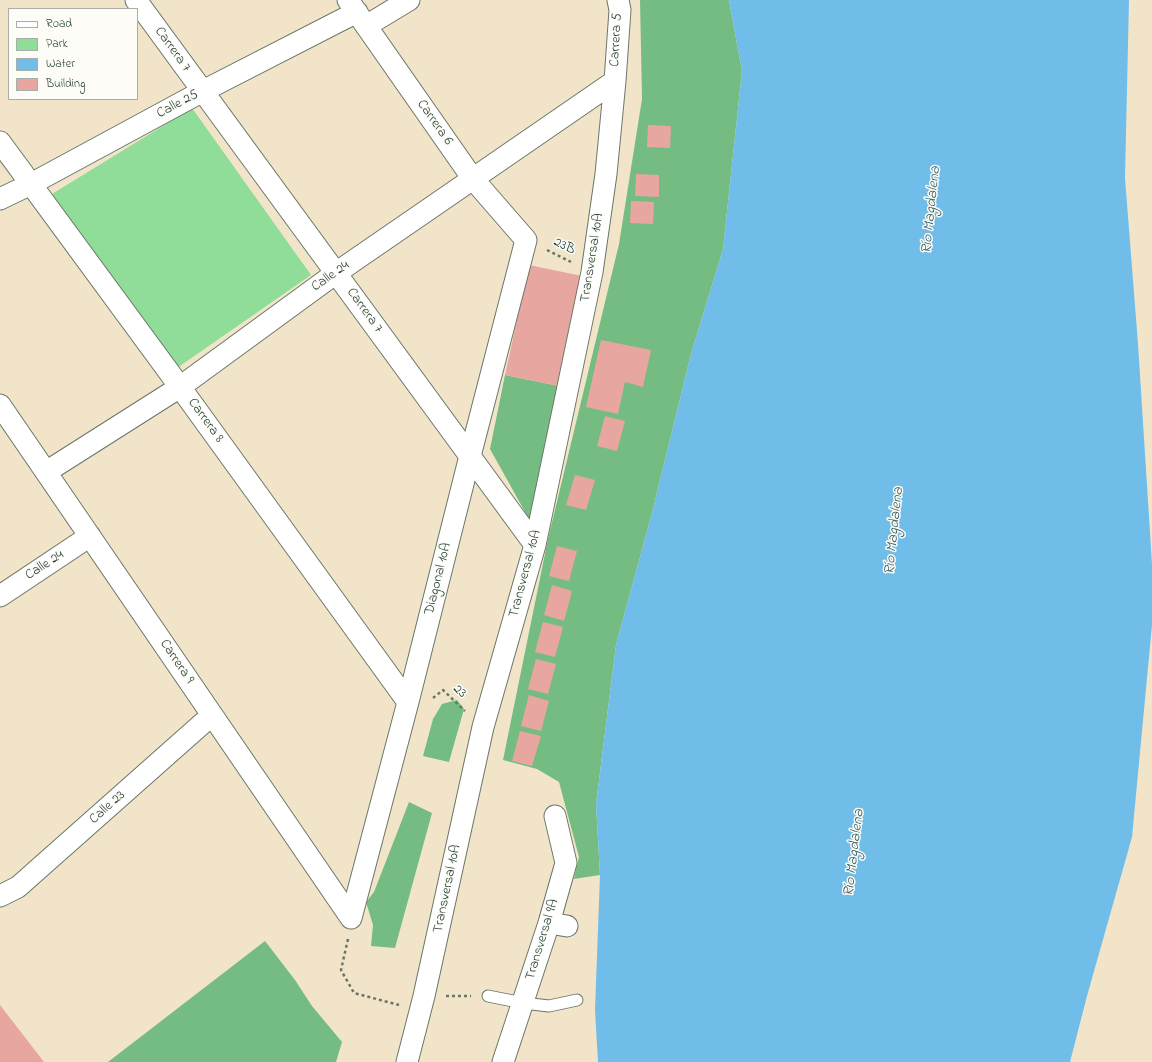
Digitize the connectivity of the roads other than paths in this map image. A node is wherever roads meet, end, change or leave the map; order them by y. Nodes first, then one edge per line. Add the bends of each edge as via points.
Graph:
1 (136, 0) edge
2 (409, 0) edge
3 (618, 0) edge
4 (357, 13) edge
5 (615, 81) junction
6 (203, 91) junction
7 (0, 142) edge
8 (473, 179) junction
9 (31, 184) junction
10 (0, 199) edge
11 (526, 240) joint
12 (336, 273) junction
13 (180, 386) junction
14 (0, 405) edge
15 (470, 456) junction
16 (46, 472) junction
17 (90, 536) junction
18 (535, 545) junction
19 (0, 596) edge
20 (408, 702) junction
21 (212, 715) junction
22 (555, 816) dead end
23 (0, 896) edge
24 (351, 918) joint
25 (488, 996) road end
26 (577, 1000) dead end
27 (523, 1003) junction
28 (407, 1062) edge
29 (503, 1062) edge

1 - 6 street, Carrera 7
2 - 4 street, Calle 25
3 - 5 street, Carrera 5 via 620,10
4 - 6 street, Calle 25
4 - 8 street, Carrera 6
5 - 8 street, Calle 24
5 - 18 street, Transversal 10A via 606,174 592,272
6 - 9 street, Calle 25
6 - 12 street, Carrera 7
7 - 9 street, Carrera 8
8 - 11 street, Carrera 6
8 - 12 street, Calle 24
9 - 10 street, Calle 25
9 - 13 street, Carrera 8
11 - 15 street, Diagonal 10A
12 - 13 street, Calle 24
12 - 15 street, Carrera 7
13 - 16 street, Calle 24
13 - 20 street, Carrera 8
14 - 16 street, Carrera 9
15 - 18 street, Carrera 7
15 - 20 street, Diagonal 10A
16 - 17 street, Carrera 9
17 - 19 street, Calle 24
17 - 21 street, Carrera 9
18 - 28 street, Transversal 10A via 483,727
20 - 24 street, Diagonal 10A
21 - 23 street, Calle 23 via 18,888
21 - 24 street, Carrera 9
22 - 27 street, Transversal 9A via 566,863 558,925
25 - 27 lane
26 - 27 lane via 549,1006
27 - 29 street, Transversal 9A

